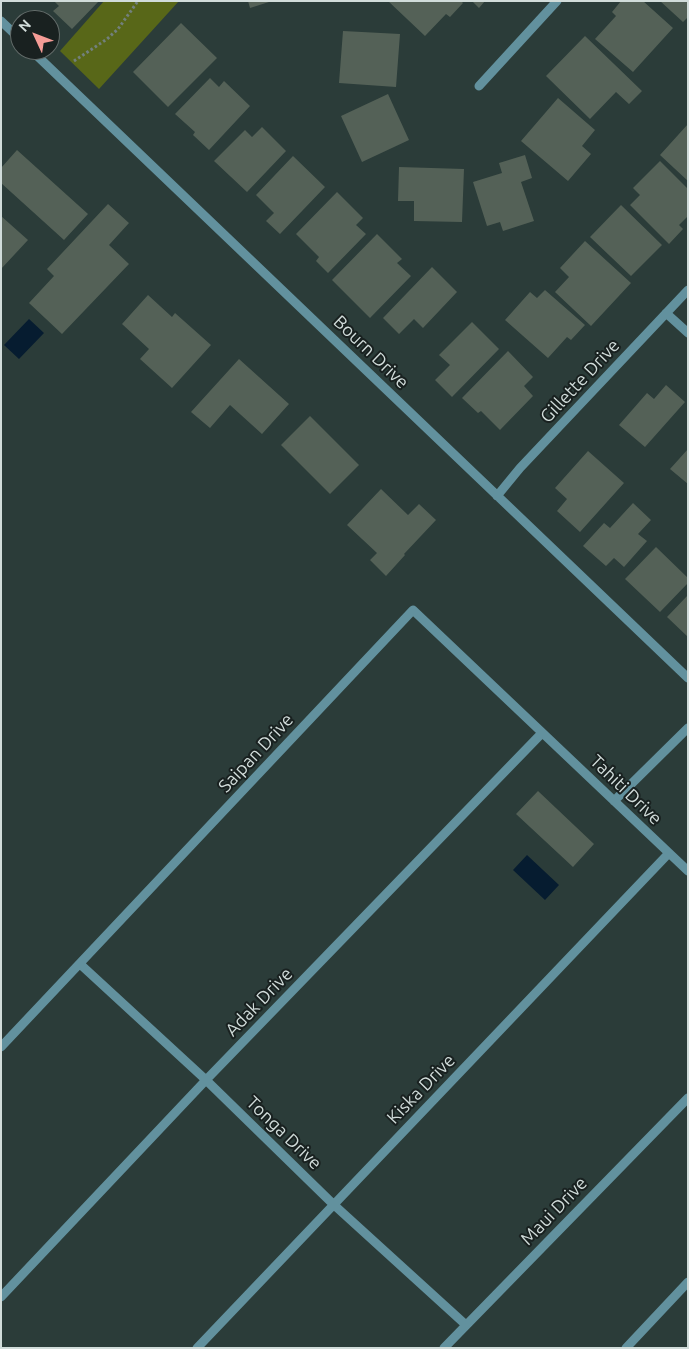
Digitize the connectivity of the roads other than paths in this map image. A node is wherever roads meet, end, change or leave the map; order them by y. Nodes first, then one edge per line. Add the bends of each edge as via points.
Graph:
1 (557, 1) edge
2 (41, 60) edge
3 (479, 86) dead end
4 (688, 290) edge
5 (666, 313) junction
6 (688, 333) edge
7 (498, 496) junction
8 (688, 678) edge
9 (688, 728) edge
10 (542, 733) junction
11 (614, 801) junction
12 (669, 853) junction
13 (688, 871) edge
14 (80, 964) junction
15 (1, 1047) edge
16 (206, 1080) junction
17 (688, 1098) edge
18 (333, 1204) junction
19 (688, 1282) edge
20 (1, 1296) edge
21 (466, 1324) junction
22 (197, 1348) edge
23 (444, 1348) edge
24 (626, 1348) edge

1 - 3 street
2 - 7 street, Bourn Drive
4 - 5 street, Gillette Drive
5 - 6 street
5 - 7 street, Gillette Drive via 520,468
7 - 8 street, Bourn Drive
9 - 11 street
10 - 11 street, Tahiti Drive
10 - 14 street, Saipan Drive via 413,610
10 - 16 street, Adak Drive
11 - 12 street, Tahiti Drive
12 - 13 street, Tahiti Drive
12 - 18 street, Kiska Drive
14 - 15 street, Saipan Drive
14 - 16 street, Tonga Drive
16 - 18 street, Tonga Drive
16 - 20 street, Adak Drive
17 - 21 street, Maui Drive
18 - 21 street, Tonga Drive
18 - 22 street, Kiska Drive
19 - 24 street
21 - 23 street, Maui Drive

